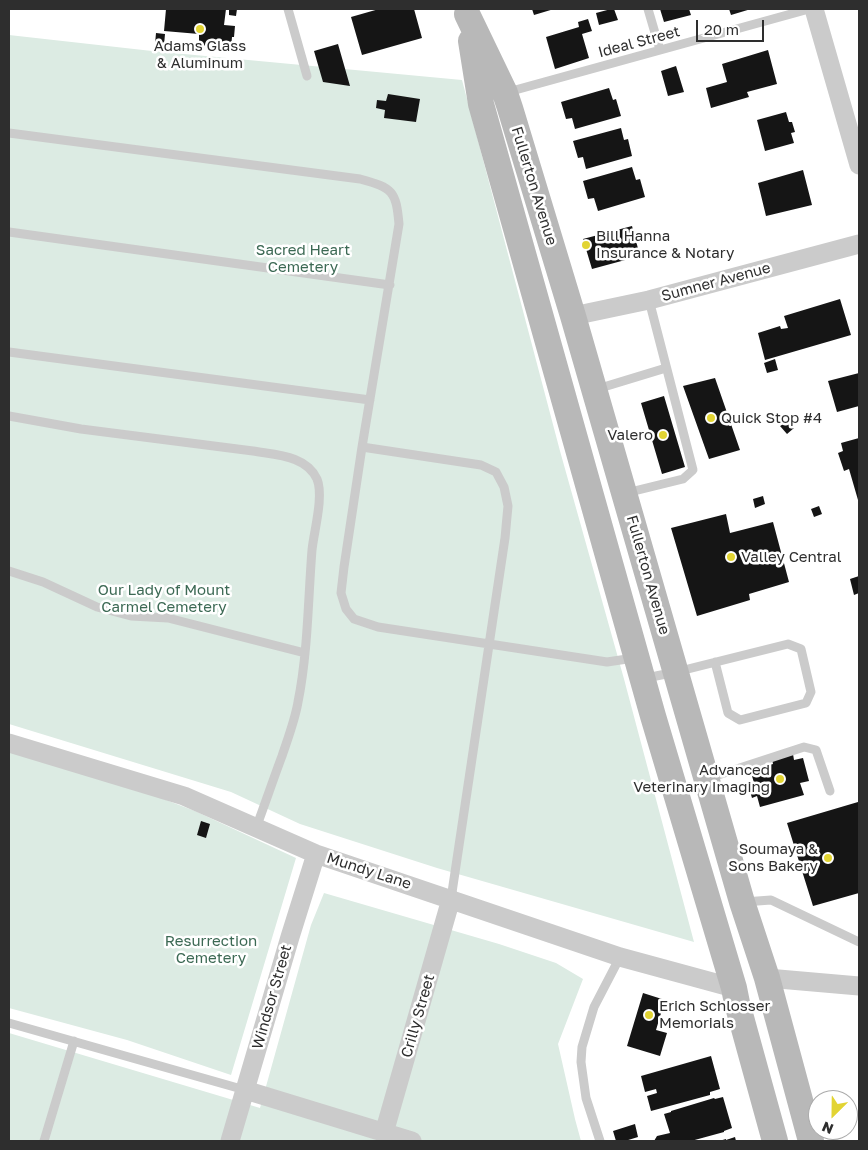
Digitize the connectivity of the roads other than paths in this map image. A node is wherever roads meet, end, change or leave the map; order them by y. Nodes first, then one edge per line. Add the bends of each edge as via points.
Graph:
1 (288, 9) edge
2 (648, 9) edge
3 (809, 9) edge
4 (814, 9) edge
5 (466, 12) edge
6 (660, 50) junction
7 (307, 76) dead end
8 (505, 93) junction
9 (9, 133) edge
10 (859, 165) edge
11 (9, 232) edge
12 (859, 244) edge
13 (390, 285) junction
14 (649, 300) junction
15 (573, 316) junction
16 (9, 352) edge
17 (666, 368) junction
18 (594, 390) junction
19 (370, 400) junction
20 (9, 416) edge
21 (362, 447) junction
22 (624, 494) junction
23 (9, 571) edge
24 (489, 644) junction
25 (305, 653) junction
26 (715, 662) junction
27 (640, 668) junction
28 (676, 672) junction
29 (9, 743) edge
30 (706, 779) junction
31 (830, 791) dead end
32 (256, 828) junction
33 (316, 854) junction
34 (451, 899) junction
35 (742, 902) junction
36 (859, 942) edge
37 (620, 957) junction
38 (766, 978) junction
39 (859, 986) edge
40 (734, 988) junction
41 (9, 1023) edge
42 (74, 1041) junction
43 (245, 1090) junction
44 (384, 1133) junction
45 (44, 1141) edge
46 (230, 1141) edge
47 (412, 1141) edge
48 (600, 1141) edge
49 (775, 1141) edge
50 (811, 1141) edge

1 - 7 lane
2 - 6 lane
3 - 6 lane, Ideal Street
4 - 10 street
5 - 8 main road, Fullerton Avenue
5 - 27 main road, Fullerton Avenue via 481,104
6 - 8 lane, Ideal Street
8 - 15 main road, Fullerton Avenue
9 - 13 lane via 380,184 393,194 398,205 399,224
11 - 13 lane
12 - 14 street, Sumner Avenue
13 - 19 lane
14 - 15 street, Sumner Avenue
14 - 17 lane
15 - 18 main road, Fullerton Avenue
16 - 19 lane
17 - 18 lane
17 - 22 lane via 693,470 683,479
18 - 22 main road, Fullerton Avenue
19 - 21 lane
20 - 25 lane via 81,429 253,451 305,464 320,490 312,549
21 - 24 lane via 460,461 496,472 504,487 508,506
21 - 24 lane via 341,592 346,609 354,619 378,628
22 - 28 main road, Fullerton Avenue
23 - 25 lane via 43,582 96,607 130,616 168,618
24 - 27 lane
24 - 34 lane
25 - 32 lane via 293,723
26 - 26 lane via 788,644 801,649 811,692 806,703 740,720 728,713
26 - 28 lane
27 - 28 lane
27 - 40 main road, Fullerton Avenue
28 - 30 main road, Fullerton Avenue
29 - 32 street, Mundy Lane via 184,796
30 - 31 lane via 804,747 816,750
30 - 35 main road, Fullerton Avenue
32 - 33 street, Mundy Lane
33 - 34 street, Mundy Lane
33 - 43 street, Windsor Street
34 - 37 street, Mundy Lane
34 - 44 street, Crilly Street
35 - 36 lane via 771,900
35 - 38 main road, Fullerton Avenue
37 - 40 street, Mundy Lane
37 - 48 lane via 594,1007 580,1062 586,1098
38 - 39 street
38 - 50 main road, Fullerton Avenue
40 - 49 main road, Fullerton Avenue
41 - 42 lane
42 - 43 lane
42 - 45 lane
43 - 44 street
43 - 46 street, Windsor Street
44 - 47 street

